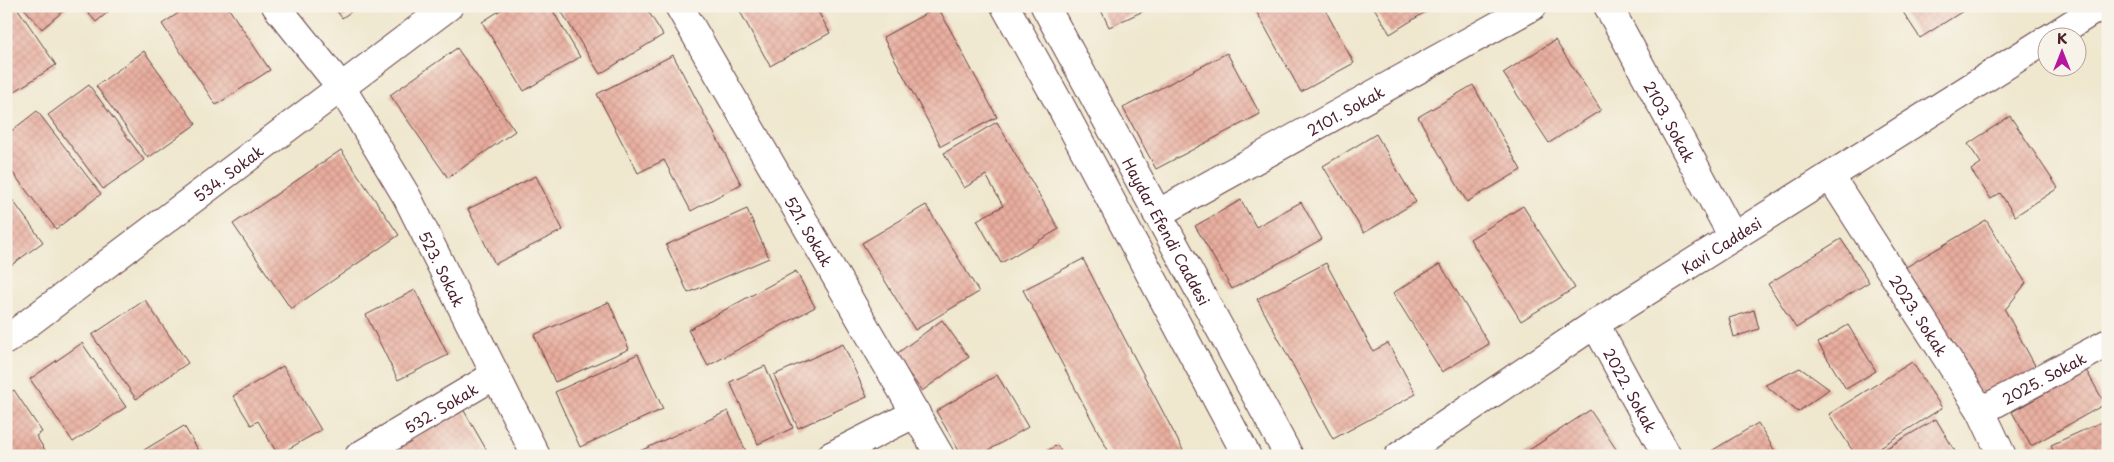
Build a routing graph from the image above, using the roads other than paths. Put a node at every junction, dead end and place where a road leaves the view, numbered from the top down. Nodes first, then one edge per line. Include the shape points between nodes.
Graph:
1 (276, 6) edge
2 (449, 6) edge
3 (679, 6) edge
4 (1005, 6) edge
5 (1045, 6) edge
6 (1533, 6) edge
7 (1608, 6) edge
8 (2100, 6) edge
9 (2066, 28) edge
10 (2036, 46) edge
11 (341, 87) junction
12 (1830, 176) junction
13 (1157, 214) junction
14 (1733, 237) junction
15 (1595, 324) junction
16 (6, 340) edge
17 (2108, 343) edge
18 (495, 375) junction
19 (1981, 411) junction
20 (916, 413) junction
21 (360, 456) edge
22 (536, 456) edge
23 (831, 456) edge
24 (940, 456) edge
25 (1247, 456) edge
26 (1289, 456) edge
27 (1399, 456) edge
28 (1667, 456) edge
29 (2002, 456) edge

1 - 11 street, 523. Sokak
2 - 11 street, 534. Sokak
3 - 20 street, 521. Sokak
4 - 25 street
5 - 13 street, Haydar Efendi Caddesi
6 - 13 street, 2101. Sokak
7 - 14 street, 2103. Sokak
8 - 9 street
10 - 12 street, Kavi Caddesi
11 - 16 street, 534. Sokak
11 - 18 street, 523. Sokak via 407,197
12 - 14 street, Kavi Caddesi
12 - 19 street, 2023. Sokak
13 - 26 street, Haydar Efendi Caddesi
14 - 15 street, Kavi Caddesi
15 - 27 street, Kavi Caddesi
15 - 28 street, 2022. Sokak
17 - 19 street, 2025. Sokak
18 - 21 street, 532. Sokak
18 - 22 street, 523. Sokak
19 - 29 street, 2023. Sokak
20 - 23 street
20 - 24 street, 521. Sokak

